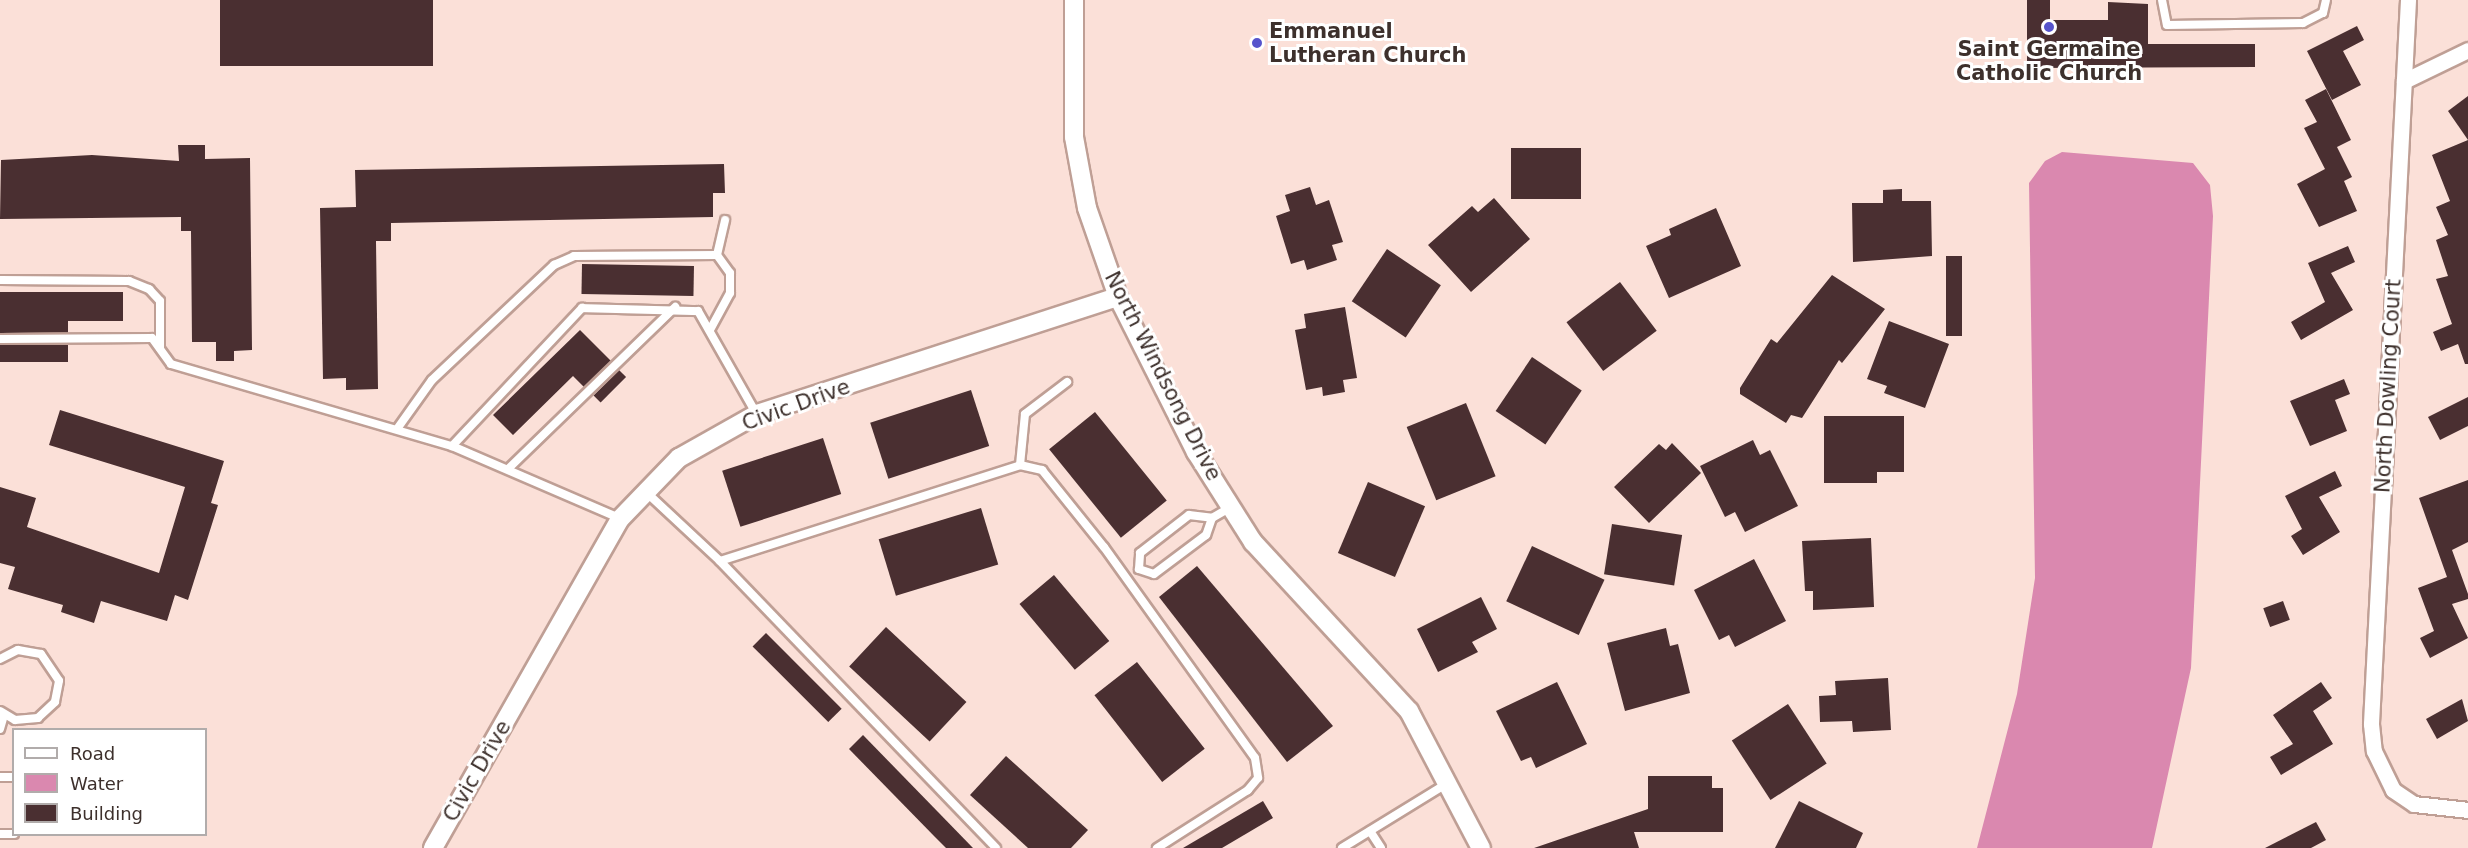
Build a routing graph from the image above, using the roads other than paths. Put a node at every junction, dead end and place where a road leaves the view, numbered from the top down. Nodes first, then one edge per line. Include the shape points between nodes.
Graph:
1 (1074, 0) edge
2 (2162, 0) edge
3 (2326, 0) edge
4 (2408, 0) edge
5 (2468, 50) edge
6 (2404, 81) junction
7 (725, 220) dead end
8 (717, 255) junction
9 (0, 280) edge
10 (1118, 297) junction
11 (675, 307) junction
12 (710, 330) junction
13 (0, 339) edge
14 (160, 349) junction
15 (1067, 382) dead end
16 (757, 414) junction
17 (397, 429) junction
18 (452, 446) junction
19 (1020, 465) junction
20 (508, 469) junction
21 (646, 492) junction
22 (1231, 507) junction
23 (1212, 518) junction
24 (620, 519) junction
25 (720, 561) junction
26 (1139, 569) junction
27 (1127, 579) junction
28 (0, 659) edge
29 (2, 713) edge
30 (0, 729) edge
31 (1448, 783) junction
32 (2468, 810) edge
33 (1370, 831) junction
34 (434, 848) edge
35 (996, 848) edge
36 (1157, 848) edge
37 (1342, 848) edge
38 (1381, 848) edge
39 (1481, 848) edge

1 - 10 street, North Windsong Drive via 1074,137 1087,208
2 - 3 lane via 2167,25 2303,23 2323,13
4 - 6 street, North Dowling Court
5 - 6 street
6 - 32 street, North Dowling Court via 2371,724 2383,770 2393,790 2414,804
7 - 8 lane
8 - 12 lane via 729,273 729,293
8 - 17 lane via 574,256 554,265 432,380
9 - 14 lane via 129,281 149,289 160,301
10 - 16 street, Civic Drive
10 - 22 street, North Windsong Drive via 1196,452
11 - 12 lane via 698,311
11 - 18 lane via 582,308
11 - 20 lane
12 - 16 lane
13 - 14 lane via 152,338
14 - 17 lane via 171,364
15 - 19 lane via 1025,414
16 - 21 street, Civic Drive via 679,458
17 - 18 lane
18 - 20 lane
19 - 25 lane
19 - 27 lane via 1042,470
20 - 24 lane
21 - 24 street, Civic Drive
21 - 25 lane
22 - 23 lane
22 - 31 street, North Windsong Drive via 1253,542 1409,711
23 - 26 lane via 1206,535 1154,573
23 - 26 lane via 1190,515 1140,553
24 - 34 street, Civic Drive
25 - 35 lane
26 - 27 lane
27 - 36 lane via 1255,758 1258,778 1241,797
28 - 29 lane via 18,650 41,654 59,681 55,702 38,718
29 - 30 lane
31 - 33 lane
31 - 39 street, North Windsong Drive
33 - 37 lane
33 - 38 lane

